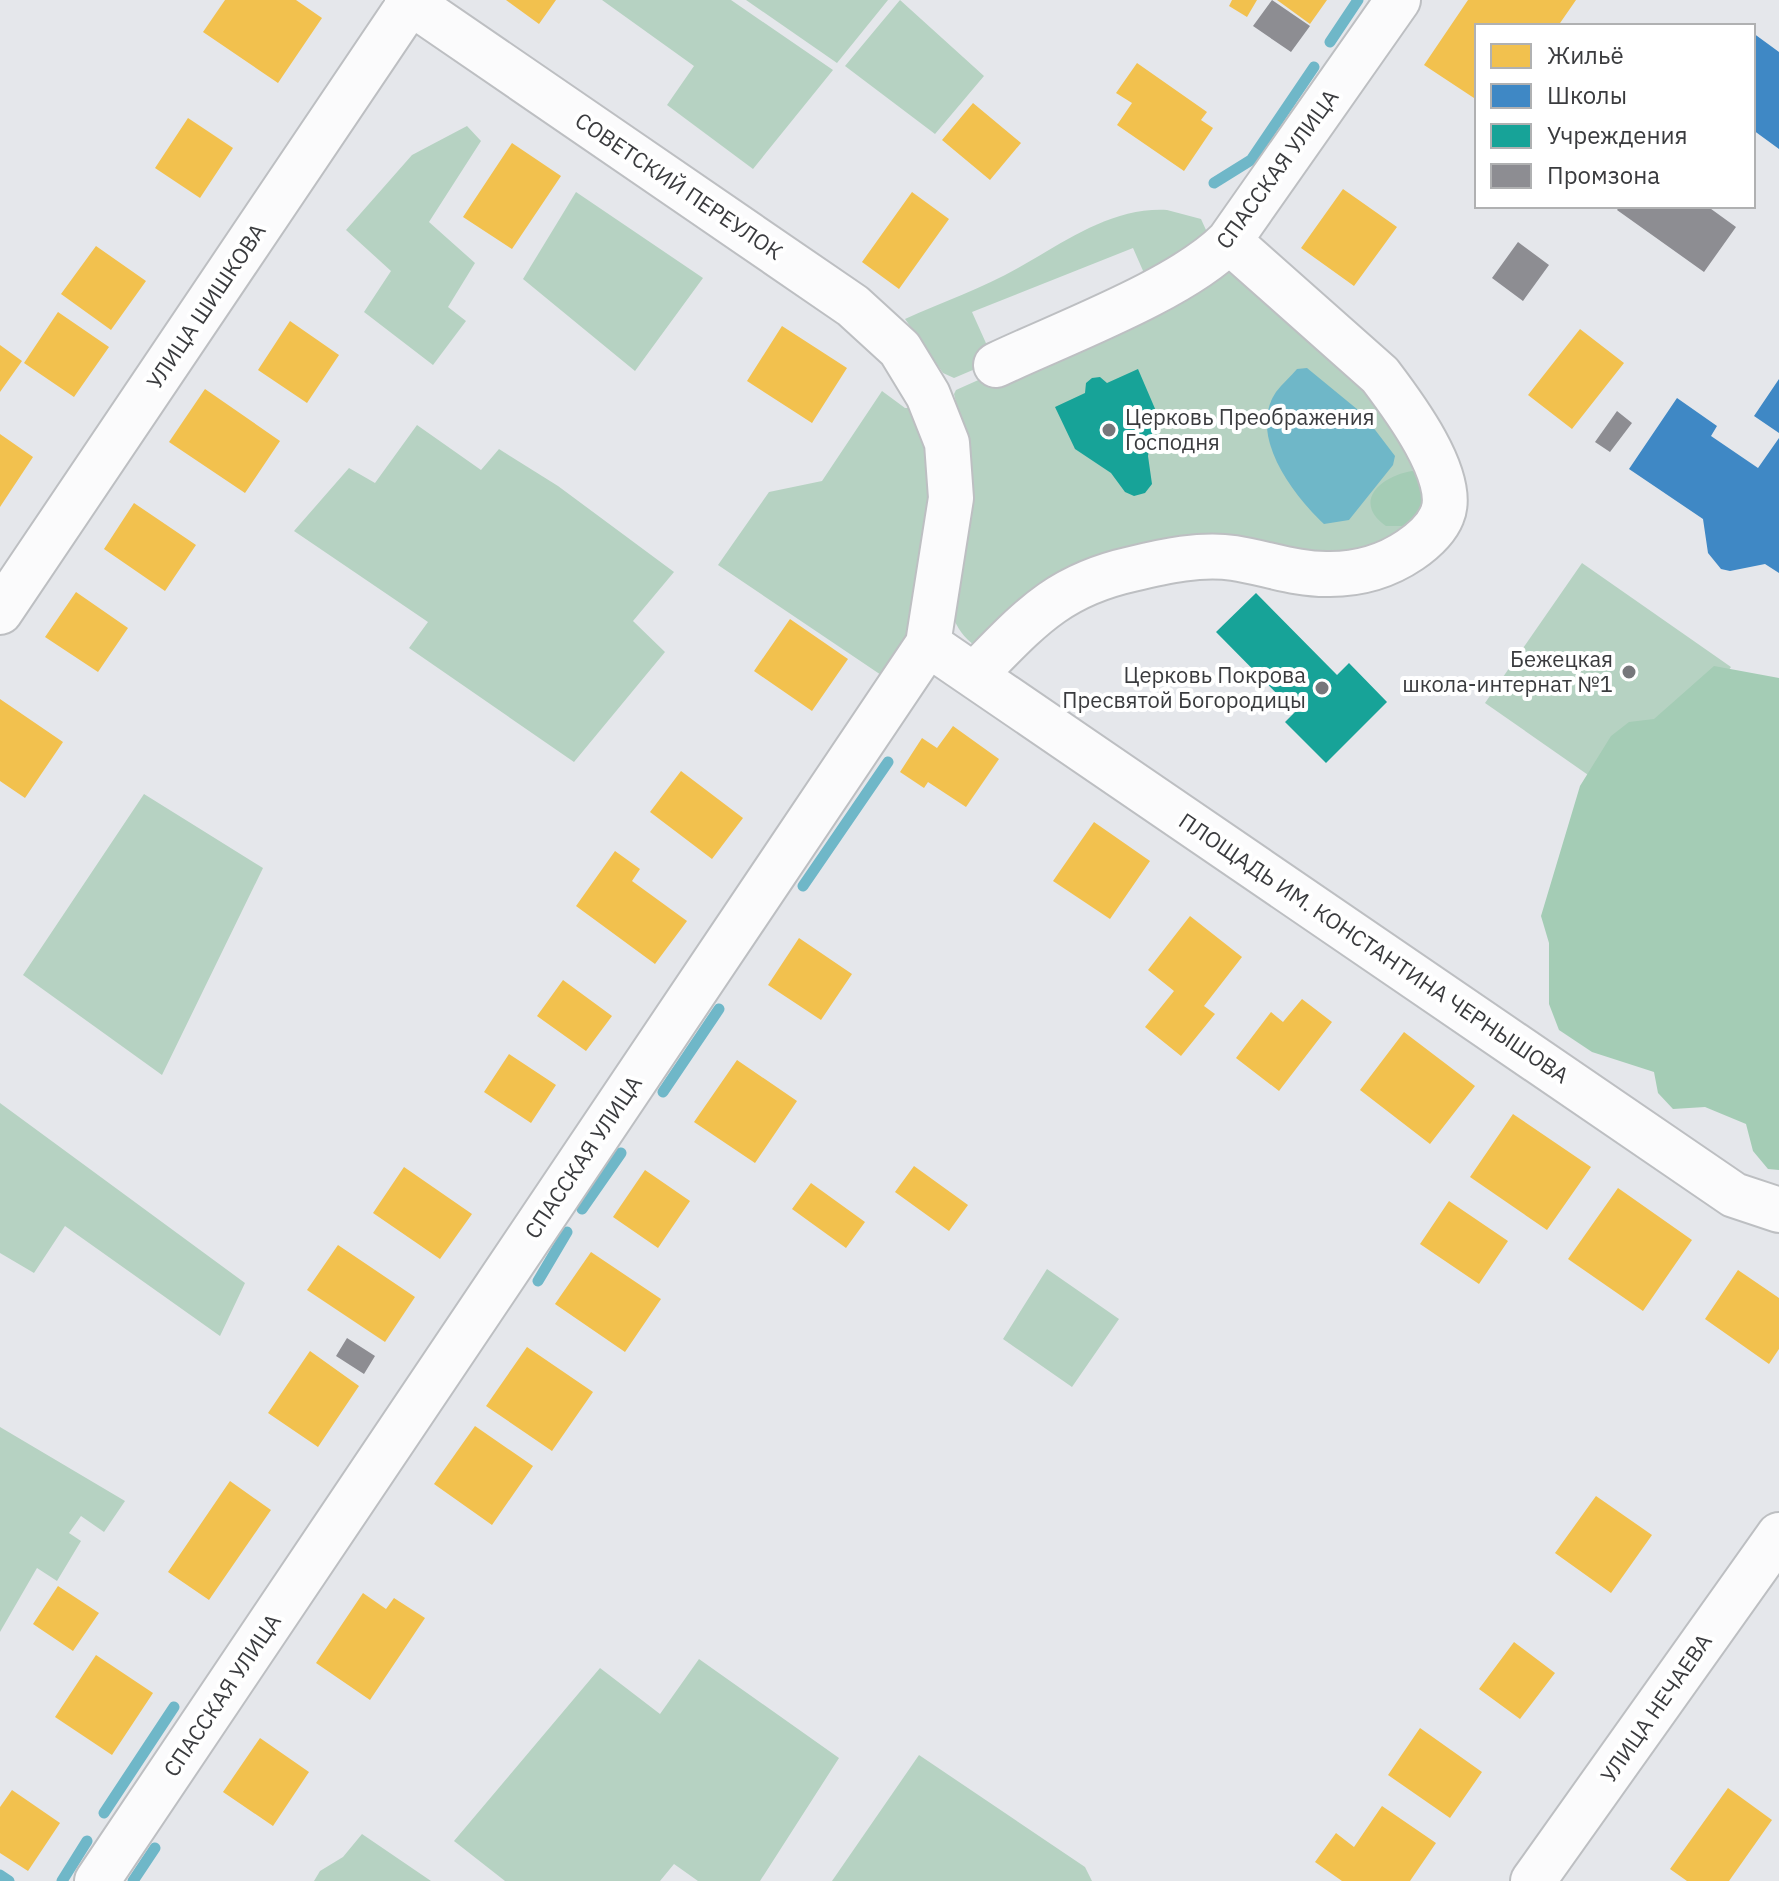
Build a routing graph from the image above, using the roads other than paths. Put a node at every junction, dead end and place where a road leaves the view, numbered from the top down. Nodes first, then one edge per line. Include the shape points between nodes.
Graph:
1 (1398, 0) edge
2 (409, 1) edge
3 (1229, 241) junction
4 (996, 365) dead end
5 (928, 395) joint
6 (0, 612) edge
7 (928, 644) junction
8 (974, 675) junction
9 (1779, 1210) edge
10 (1779, 1535) edge
11 (97, 1881) edge
12 (1533, 1881) edge

1 - 3 street, СПАССКАЯ УЛИЦА
2 - 5 street, СОВЕТСКИЙ ПЕРЕУЛОК via 853,306 900,349
2 - 6 street, УЛИЦА ШИШКОВА
3 - 4 street, СПАССКАЯ УЛИЦА via 1215,255 1153,291
3 - 8 street via 1380,375 1400,401 1444,482 1439,521 1390,564 1352,573 1305,574 1210,556 1098,578 1041,608
5 - 7 street, СПАССКАЯ УЛИЦА via 947,443 951,498
7 - 8 street, ПЛОЩАДЬ ИМ. КОНСТАНТИНА ЧЕРНЫШОВА
7 - 11 street, СПАССКАЯ УЛИЦА
8 - 9 street, ПЛОЩАДЬ ИМ. КОНСТАНТИНА ЧЕРНЫШОВА via 1734,1195
10 - 12 street, УЛИЦА НЕЧАЕВА

